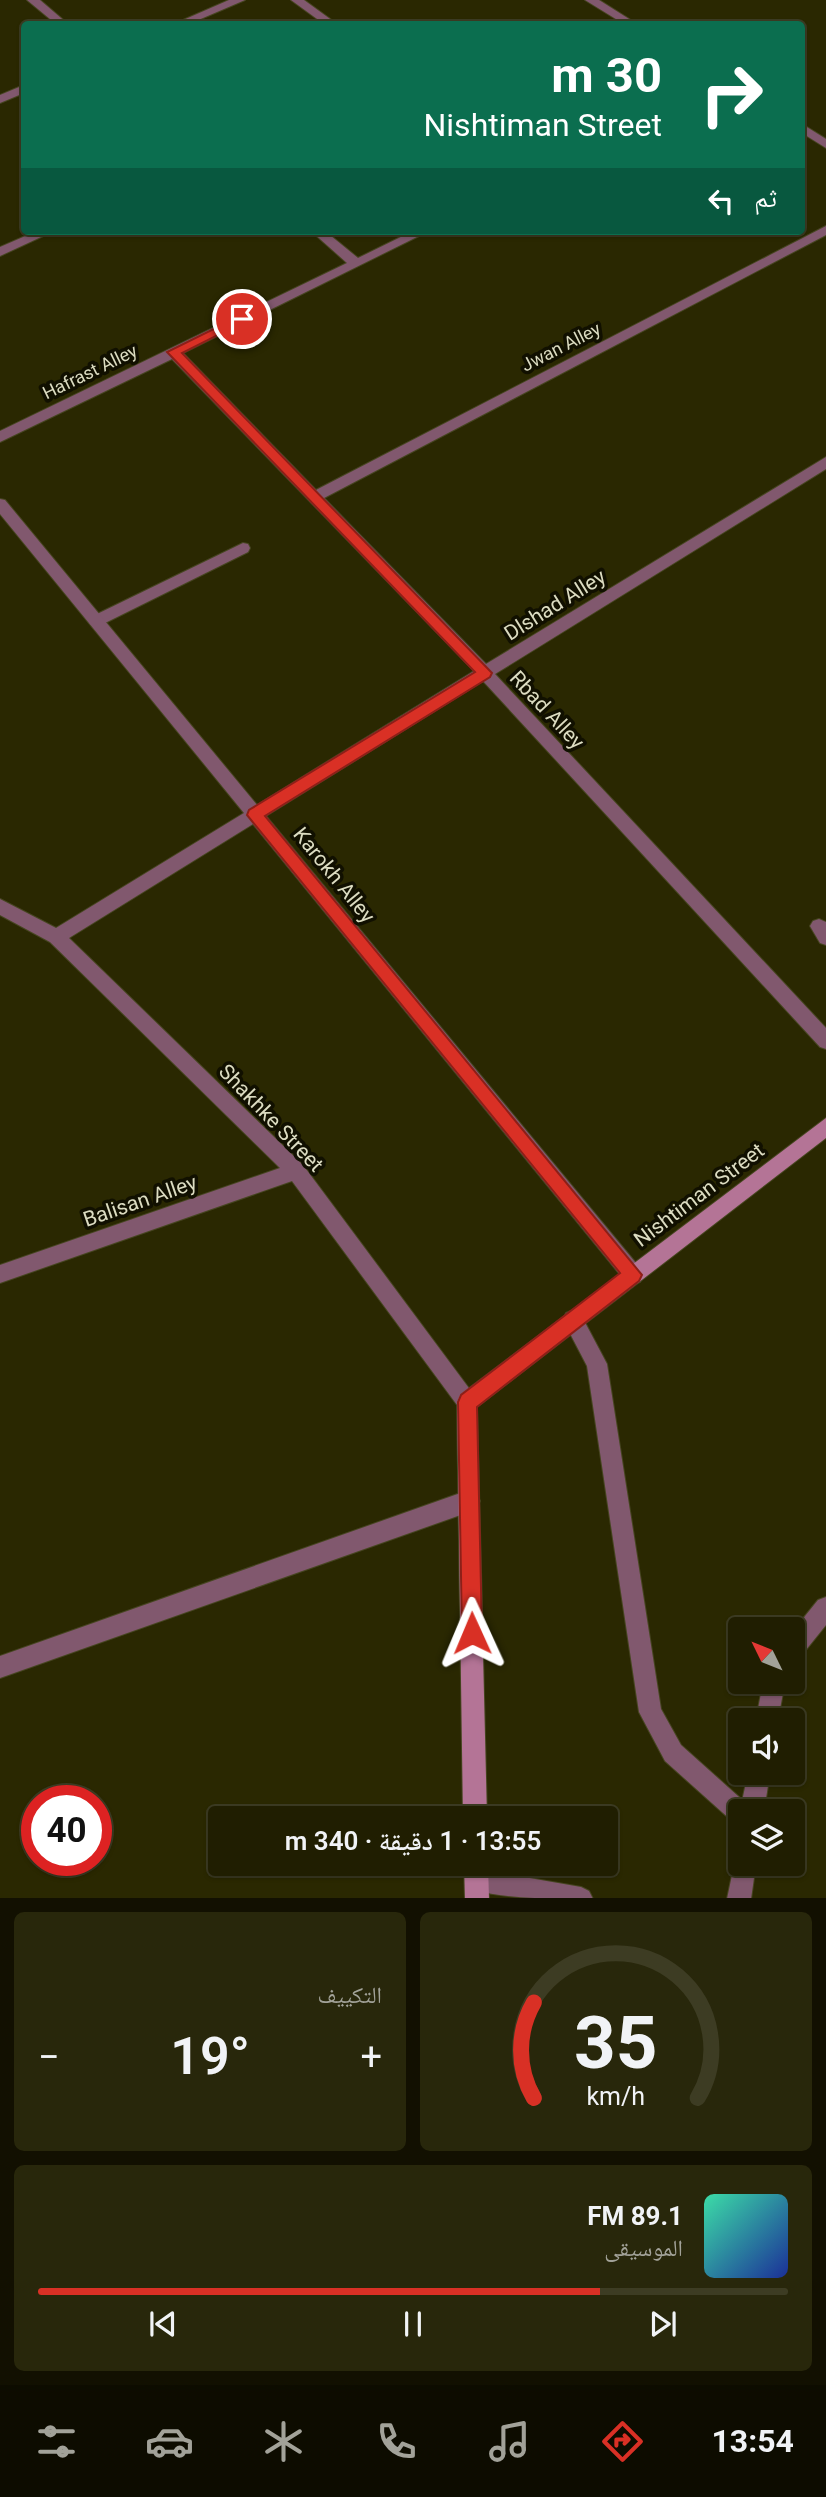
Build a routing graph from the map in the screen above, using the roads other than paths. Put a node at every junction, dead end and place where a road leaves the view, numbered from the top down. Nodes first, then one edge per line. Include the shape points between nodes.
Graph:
1 (33, 0) edge
2 (239, 0) edge
3 (297, 0) edge
4 (591, 0) edge
5 (58, 21) edge
6 (187, 21) edge
7 (327, 21) edge
8 (626, 21) edge
9 (21, 90) edge
10 (0, 99) edge
11 (826, 127) edge
12 (806, 131) edge
13 (826, 145) edge
14 (826, 230) edge
15 (39, 235) edge
16 (322, 235) edge
17 (415, 235) edge
18 (0, 253) edge
19 (356, 263) junction
20 (174, 352) junction
21 (0, 437) edge
22 (826, 462) edge
23 (314, 497) junction
24 (0, 504) edge
25 (243, 548) dead end
26 (96, 621) junction
27 (485, 673) junction
28 (255, 815) junction
29 (0, 906) edge
30 (56, 937) junction
31 (826, 1041) edge
32 (826, 1127) edge
33 (296, 1171) junction
34 (0, 1274) edge
35 (633, 1275) junction
36 (573, 1320) junction
37 (467, 1402) junction
38 (469, 1500) junction
39 (826, 1608) edge
40 (805, 1633) edge
41 (0, 1667) edge
42 (728, 1802) edge
43 (475, 1806) edge
44 (742, 1876) edge
45 (477, 1881) edge
46 (575, 1898) edge
47 (739, 1898) edge

1 - 5 street
2 - 6 street
3 - 7 street
4 - 8 street
9 - 10 street
11 - 12 street
12 - 13 street
14 - 23 street, Jwan Alley
15 - 18 street
16 - 19 street
17 - 19 street, Hafrast Alley
19 - 20 street, Hafrast Alley
20 - 21 street, Hafrast Alley
20 - 23 street, Rbad Alley
22 - 27 street, Dlshad Alley
23 - 27 street, Rbad Alley
24 - 26 street, Karokh Alley
25 - 26 street
26 - 28 street, Karokh Alley
27 - 28 street, Dlshad Alley
27 - 31 street, Rbad Alley
28 - 30 street, Dlshad Alley
28 - 35 street, Karokh Alley
29 - 30 street, Shakhke Street
30 - 33 street, Shakhke Street
32 - 35 street, Nishtiman Street
33 - 34 street, Balisan Alley
33 - 37 street, Shakhke Street
35 - 36 street, Nishtiman Street
36 - 37 street, Nishtiman Street
36 - 42 street via 597,1364 650,1712 673,1754
37 - 38 street
38 - 41 street
38 - 43 street
39 - 40 street
44 - 47 street
45 - 46 street

